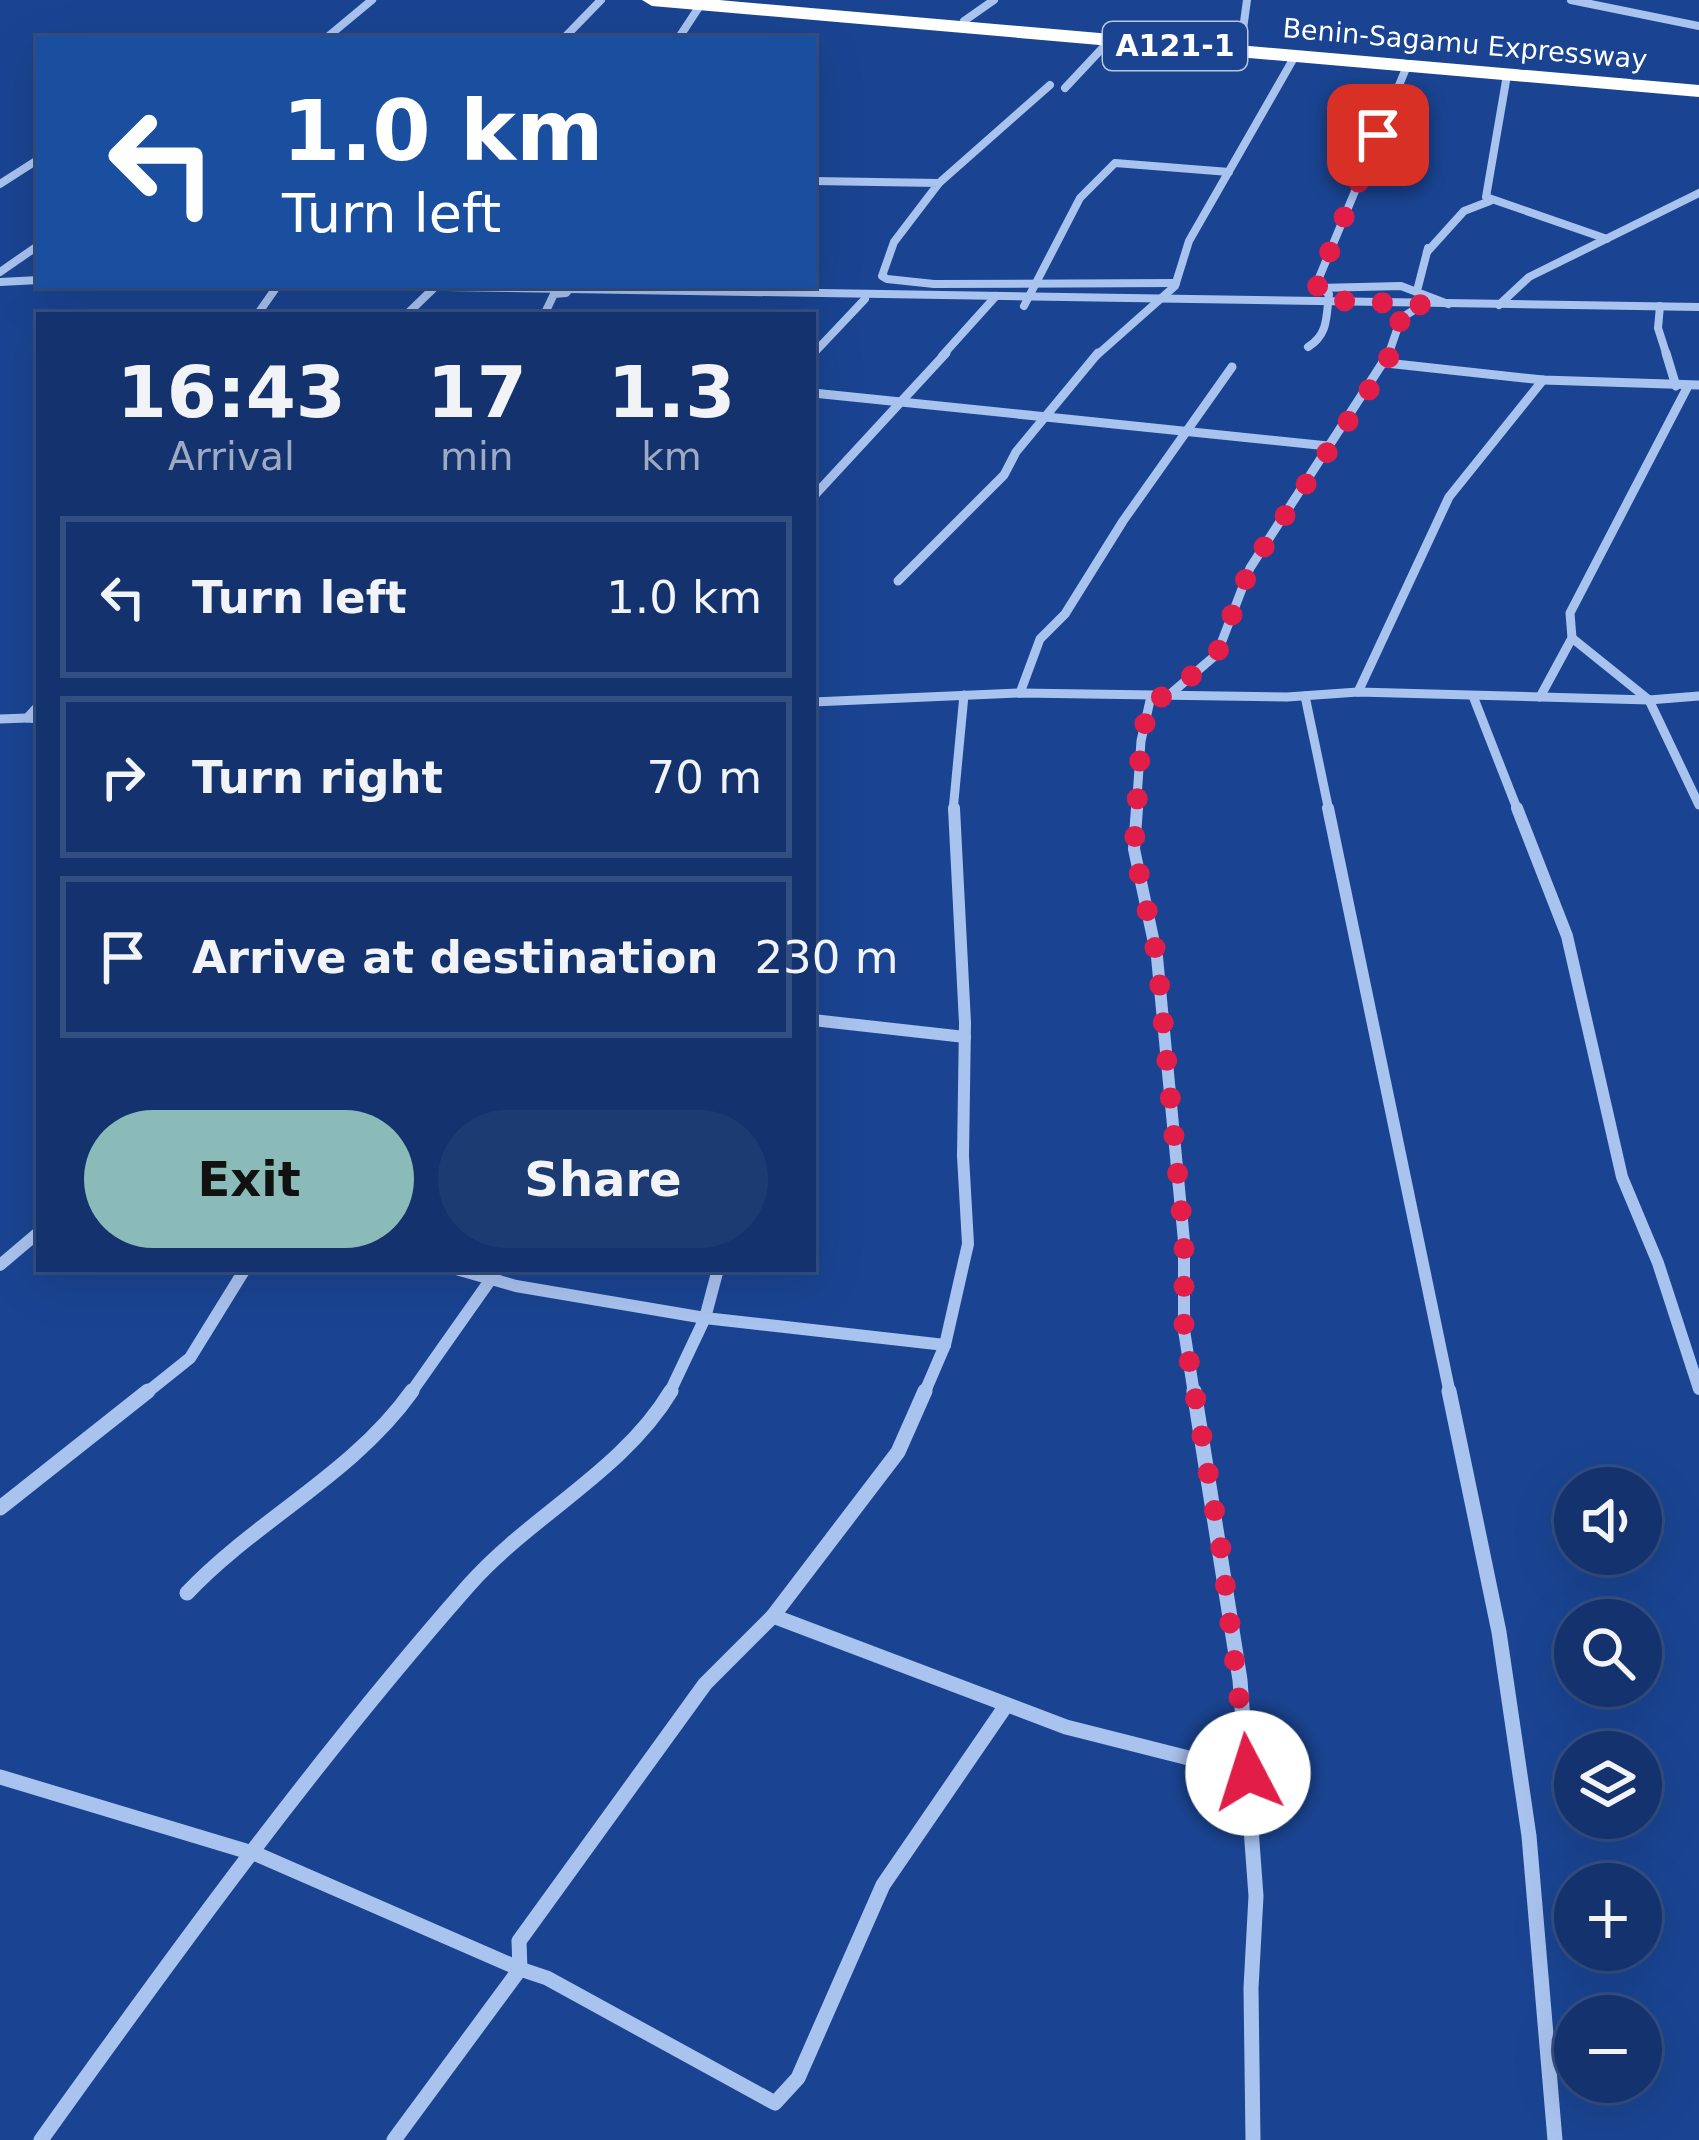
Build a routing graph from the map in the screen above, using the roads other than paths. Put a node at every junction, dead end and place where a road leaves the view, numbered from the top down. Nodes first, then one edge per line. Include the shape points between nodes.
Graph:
1 (371, 0) edge
2 (602, 0) edge
3 (652, 0) edge
4 (994, 0) edge
5 (1247, 0) edge
6 (1570, 0) edge
7 (1639, 0) edge
8 (711, 2) edge
9 (800, 3) edge
10 (1628, 11) junction
11 (964, 21) junction
12 (1699, 26) edge
13 (329, 36) edge
14 (566, 36) edge
15 (681, 36) edge
16 (1110, 40) junction
17 (1241, 44) junction
18 (1295, 56) junction
19 (1407, 66) junction
20 (1507, 75) junction
21 (1050, 85) dead end
22 (1065, 88) dead end
23 (1699, 88) edge
24 (36, 161) edge
25 (1229, 172) junction
26 (939, 183) junction
27 (0, 184) edge
28 (816, 186) edge
29 (1694, 195) edge
30 (1490, 201) junction
31 (1699, 206) edge
32 (1065, 217) dead end
33 (1607, 239) junction
34 (1430, 240) dead end
35 (36, 246) edge
36 (1427, 251) junction
37 (0, 272) edge
38 (36, 280) edge
39 (894, 281) junction
40 (0, 282) edge
41 (1175, 283) junction
42 (1034, 284) junction
43 (1113, 284) junction
44 (1418, 287) junction
45 (434, 288) edge
46 (466, 288) edge
47 (570, 288) edge
48 (733, 288) edge
49 (1330, 293) junction
50 (554, 294) junction
51 (729, 295) junction
52 (996, 296) junction
53 (1105, 297) junction
54 (883, 298) junction
55 (866, 299) junction
56 (1165, 299) junction
57 (1028, 301) junction
58 (1426, 305) junction
59 (1449, 305) junction
60 (1499, 305) junction
61 (1660, 307) junction
62 (1699, 307) edge
63 (409, 312) edge
64 (545, 312) edge
65 (1308, 347) dead end
66 (816, 350) edge
67 (1387, 363) junction
68 (1232, 367) dead end
69 (1543, 380) junction
70 (1688, 386) edge
71 (816, 393) edge
72 (897, 402) junction
73 (1046, 414) junction
74 (1191, 430) junction
75 (1328, 446) junction
76 (816, 494) edge
77 (898, 581) dead end
78 (1572, 638) junction
79 (1358, 692) junction
80 (1020, 693) junction
81 (964, 695) junction
82 (1305, 696) junction
83 (1474, 696) junction
84 (1699, 696) edge
85 (1159, 697) junction
86 (1540, 697) junction
87 (1649, 700) junction
88 (816, 701) edge
89 (0, 719) edge
90 (33, 719) edge
91 (1699, 805) edge
92 (816, 1020) edge
93 (965, 1037) junction
94 (36, 1235) edge
95 (0, 1265) edge
96 (243, 1272) edge
97 (717, 1272) edge
98 (496, 1274) edge
99 (705, 1318) junction
100 (945, 1345) junction
101 (1699, 1389) edge
102 (0, 1508) edge
103 (187, 1593) dead end
104 (773, 1616) junction
105 (1005, 1707) junction
106 (1248, 1773) junction
107 (2, 1781) edge
108 (256, 1854) junction
109 (520, 1970) junction
110 (41, 2140) edge
111 (394, 2140) edge
112 (1253, 2140) edge
113 (1556, 2140) edge

1 - 13 street
2 - 14 street
3 - 8 highway, Benin-Sagamu Expressway / A121-1
4 - 11 street
5 - 17 street
6 - 10 street
7 - 10 street
8 - 9 highway, A121-1
8 - 15 street
8 - 16 highway, Benin-Sagamu Expressway / A121-1
9 - 11 highway, A121-1
10 - 12 street
11 - 17 highway, A121-1
16 - 18 highway, Benin-Sagamu Expressway / A121-1
16 - 22 street
17 - 23 highway, A121-1
18 - 19 highway, Benin-Sagamu Expressway / A121-1
18 - 25 street
19 - 20 highway, Benin-Sagamu Expressway / A121-1
19 - 49 street via 1317,288
20 - 23 highway, Benin-Sagamu Expressway / A121-1
20 - 30 street via 1484,192
21 - 26 street
24 - 27 street
25 - 41 street
25 - 57 street via 1115,164 1080,198
26 - 28 street
26 - 39 street via 895,242 882,276
29 - 31 street
29 - 33 street
30 - 33 street
30 - 36 street via 1464,212
32 - 57 street
33 - 60 street via 1529,277
34 - 36 street
35 - 37 street
36 - 44 street
38 - 40 street
39 - 42 street
39 - 54 street
41 - 43 street
41 - 56 street
42 - 43 street
42 - 57 street
43 - 53 street
44 - 49 street
44 - 59 street
45 - 63 street
46 - 50 street
47 - 50 street
48 - 51 street
49 - 56 street
49 - 58 street
49 - 65 street via 1327,331
50 - 51 street
50 - 64 street
51 - 55 street
52 - 54 street
52 - 57 street
52 - 72 street
53 - 56 street
53 - 57 street
54 - 55 street
55 - 66 street
56 - 73 street via 1110,339
58 - 59 street
58 - 67 street via 1401,318
59 - 60 street
60 - 61 street
61 - 62 street
61 - 70 street via 1658,328
67 - 69 street
67 - 75 street
68 - 74 street
69 - 70 street
69 - 79 street via 1449,497
70 - 78 street via 1570,613
71 - 72 street
72 - 73 street
72 - 76 street
73 - 74 street
73 - 77 street via 1004,475
74 - 75 street
74 - 80 street via 1040,639
75 - 85 street via 1250,568 1217,654
78 - 86 street
78 - 87 street
79 - 82 street
79 - 83 street
80 - 81 street
80 - 85 street
81 - 88 street
81 - 93 street via 953,825
82 - 85 street
82 - 113 street via 1499,1632 1529,1836
83 - 86 street
83 - 101 street via 1568,936 1622,1177
84 - 87 street
85 - 106 street via 1141,741 1134,849 1157,957 1184,1241 1184,1330
86 - 87 street
87 - 91 street
89 - 90 street
92 - 93 street
93 - 100 street via 968,1244
94 - 95 street
96 - 102 street via 190,1358
97 - 99 street
98 - 99 street
98 - 103 street via 394,1416
99 - 100 street
99 - 108 street via 652,1423 497,1553
100 - 104 street via 898,1452
104 - 105 street
104 - 109 street via 705,1684 519,1941
105 - 106 street
105 - 109 street via 883,1885 798,2078 775,2103
106 - 112 street via 1256,1895
107 - 108 street
108 - 109 street
108 - 110 street
109 - 111 street

